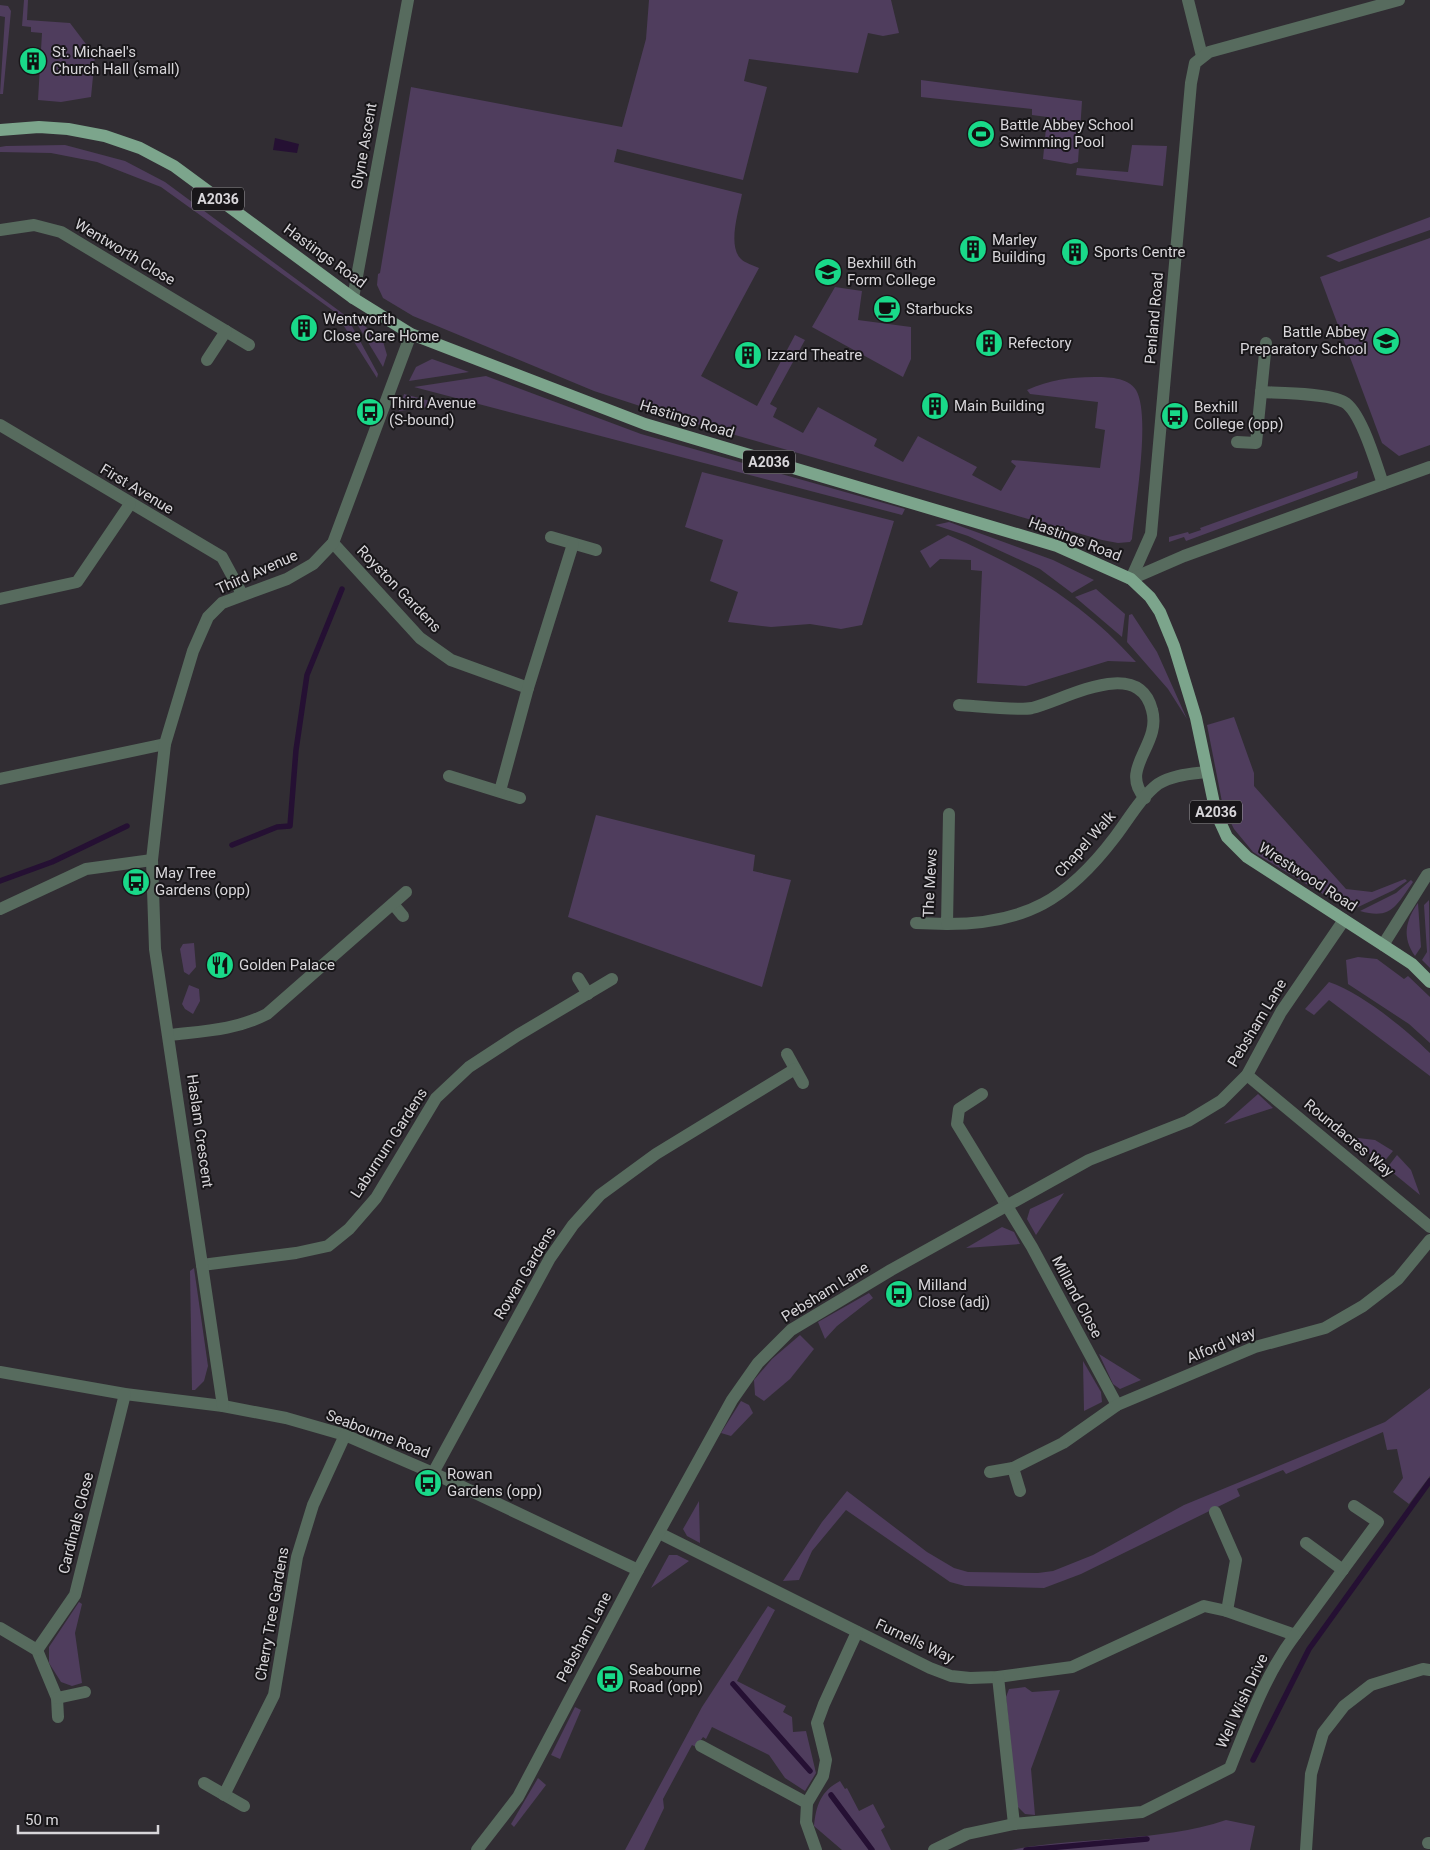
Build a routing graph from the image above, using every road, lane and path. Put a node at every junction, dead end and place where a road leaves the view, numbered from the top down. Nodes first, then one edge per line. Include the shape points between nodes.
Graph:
1 (408, 0) edge
2 (1188, 0) edge
3 (1399, 0) edge
4 (1202, 56) junction
5 (0, 130) edge
6 (0, 230) edge
7 (353, 298) junction
8 (226, 331) junction
9 (411, 334) junction
10 (1266, 343) dead end
11 (249, 345) dead end
12 (207, 360) dead end
13 (1261, 392) junction
14 (0, 425) edge
15 (1236, 442) dead end
16 (1430, 467) edge
17 (1384, 484) junction
18 (130, 504) junction
19 (551, 537) dead end
20 (333, 543) junction
21 (574, 544) junction
22 (596, 550) dead end
23 (1131, 579) junction
24 (242, 594) junction
25 (0, 599) edge
26 (528, 688) junction
27 (959, 705) dead end
28 (164, 744) junction
29 (1206, 772) junction
30 (449, 776) dead end
31 (0, 779) edge
32 (500, 791) junction
33 (520, 798) dead end
34 (1145, 798) junction
35 (949, 814) dead end
36 (152, 860) junction
37 (1430, 874) edge
38 (406, 892) dead end
39 (393, 904) junction
40 (0, 909) edge
41 (403, 916) dead end
42 (1344, 920) junction
43 (916, 923) dead end
44 (947, 924) junction
45 (1383, 945) junction
46 (578, 978) dead end
47 (612, 979) dead end
48 (1430, 982) edge
49 (588, 994) junction
50 (170, 1035) junction
51 (787, 1054) dead end
52 (795, 1069) junction
53 (1246, 1075) junction
54 (803, 1082) dead end
55 (982, 1094) dead end
56 (1007, 1205) junction
57 (1430, 1227) edge
58 (1430, 1240) edge
59 (202, 1265) junction
60 (0, 1372) edge
61 (125, 1394) junction
62 (1116, 1405) junction
63 (223, 1406) junction
64 (345, 1435) junction
65 (1013, 1468) junction
66 (990, 1472) dead end
67 (433, 1473) junction
68 (1020, 1491) dead end
69 (1354, 1506) dead end
70 (1215, 1512) dead end
71 (659, 1533) junction
72 (1306, 1543) dead end
73 (638, 1570) junction
74 (1343, 1570) junction
75 (1227, 1611) junction
76 (0, 1628) edge
77 (857, 1632) junction
78 (1295, 1635) junction
79 (37, 1650) junction
80 (1430, 1670) edge
81 (998, 1677) junction
82 (85, 1692) dead end
83 (57, 1698) junction
84 (58, 1716) dead end
85 (701, 1746) dead end
86 (204, 1783) dead end
87 (224, 1795) junction
88 (807, 1803) junction
89 (244, 1806) dead end
90 (1014, 1824) junction
91 (477, 1850) edge
92 (816, 1850) edge
93 (934, 1850) edge
94 (1306, 1850) edge

1 - 7 street, Glyne Ascent
2 - 4 street
3 - 4 street
4 - 23 street, Penland Road via 1195,63 1191,83 1151,534
5 - 7 main road, Hastings Road / A2036 via 68,129 105,136 140,148 174,166
6 - 8 street, Wentworth Close via 34,225 61,232
7 - 9 main road, Hastings Road / A2036
8 - 11 street, Wentworth Close
8 - 12 street
9 - 20 street, Third Avenue
9 - 23 main road, Hastings Road / A2036 via 645,424 1056,546
10 - 13 street
13 - 15 street via 1256,443
13 - 17 street via 1332,397 1345,402 1355,412
14 - 18 street, First Avenue
16 - 17 street, Hastings Road
17 - 23 street, Hastings Road via 1184,556
18 - 24 street, First Avenue via 222,557
18 - 25 street via 77,582
19 - 21 street
20 - 24 street, Third Avenue via 313,564 288,579
20 - 26 street, Royston Gardens via 420,638 451,660
21 - 22 street
21 - 26 street
23 - 29 main road, Wrestwood Road / A2036 via 1160,612 1174,646 1196,718
24 - 28 street, Third Avenue via 222,603 208,617 193,651
26 - 32 street
27 - 34 street via 1030,709 1097,685 1133,686 1148,697 1153,712 1154,728 1135,771 1136,789
28 - 31 street
28 - 36 street, Haslam Crescent
29 - 34 street, Chapel Walk via 1172,778 1158,785
29 - 42 main road, Wrestwood Road / A2036 via 1216,813 1227,837 1247,858
30 - 32 street
32 - 33 street
34 - 44 street, Chapel Walk via 1107,848 1065,891 1032,911 1000,920
35 - 44 street, The Mews
36 - 40 street via 86,869
36 - 50 street, Haslam Crescent via 156,949
37 - 45 street
38 - 39 street
39 - 41 street
39 - 50 street via 267,1014 233,1028
42 - 45 main road, Wrestwood Road / A2036
42 - 53 street, Pebsham Lane via 1281,1012
43 - 44 street, The Mews
45 - 48 main road, Wrestwood Road / A2036 via 1412,964
46 - 49 street
47 - 49 street, Laburnum Gardens
49 - 59 street, Laburnum Gardens via 469,1067 436,1098 376,1198 350,1229 328,1246
50 - 59 street, Haslam Crescent
51 - 52 street
52 - 54 street
52 - 67 street, Rowan Gardens via 656,1154 600,1195 550,1258
53 - 56 street, Pebsham Lane via 1221,1101 1188,1121 1089,1160
53 - 57 street, Roundacres Way
55 - 56 street, Milland Close via 959,1109 957,1124
56 - 62 street, Milland Close
56 - 71 street, Pebsham Lane via 791,1330 758,1363 732,1400
58 - 62 street, Alford Way via 1398,1279 1363,1306 1325,1328 1255,1347
59 - 63 street, Haslam Crescent
60 - 61 street, Seabourne Road
61 - 63 street, Seabourne Road
61 - 79 street, Cardinals Close via 75,1595
62 - 65 street, Alford Way via 1063,1443
63 - 64 street, Seabourne Road via 286,1418
64 - 67 street, Seabourne Road
64 - 87 street, Cherry Tree Gardens via 314,1505 297,1557 274,1695
65 - 66 street, Alford Way
65 - 68 street
67 - 73 street, Seabourne Road
69 - 74 street via 1378,1522
70 - 75 street via 1236,1560
71 - 73 street, Pebsham Lane
71 - 77 street, Furnells Way
72 - 74 street
73 - 91 street, Pebsham Lane via 518,1797
74 - 78 street
75 - 78 street, Furnells Way
75 - 81 street, Furnells Way via 1204,1606 1072,1667
76 - 79 street
77 - 81 street, Furnells Way via 951,1676
77 - 88 street via 818,1722 826,1760 823,1776
78 - 90 street, Well Wish Drive via 1256,1704 1230,1768 1142,1812
79 - 83 street
80 - 94 street via 1371,1685 1344,1706 1323,1733 1311,1774
81 - 90 street
82 - 83 street
83 - 84 street
85 - 88 street
86 - 87 street
87 - 89 street
88 - 92 street via 806,1822
90 - 93 street, Well Wish Drive via 968,1834

